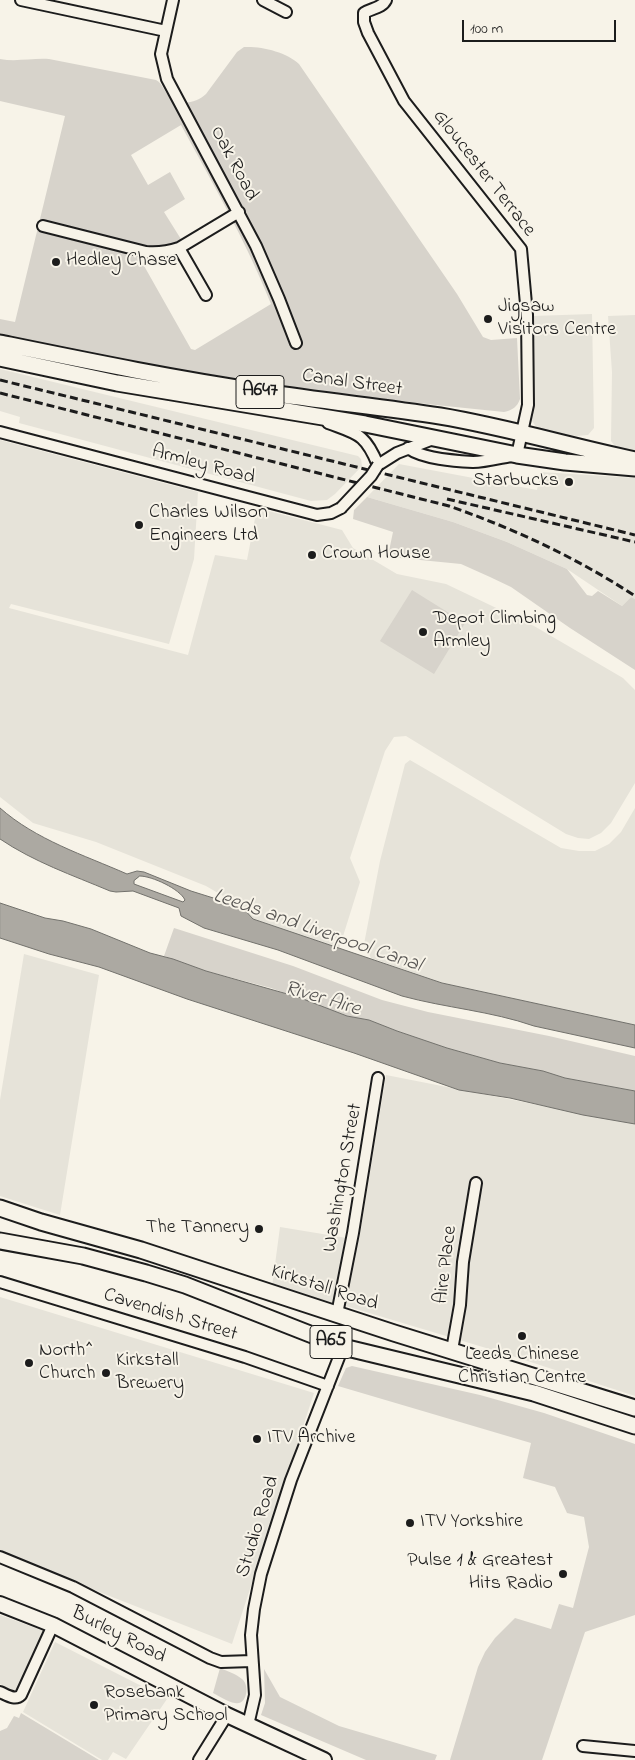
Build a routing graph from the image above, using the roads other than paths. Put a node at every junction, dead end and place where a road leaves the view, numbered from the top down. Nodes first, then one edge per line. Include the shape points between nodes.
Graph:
1 (21, 0) edge
2 (173, 0) edge
3 (263, 0) edge
4 (386, 0) edge
5 (286, 12) dead end
6 (166, 31) junction
7 (239, 212) junction
8 (43, 226) dead end
9 (179, 248) junction
10 (206, 295) dead end
11 (296, 342) dead end
12 (0, 343) edge
13 (0, 358) edge
14 (298, 412) junction
15 (0, 432) edge
16 (522, 432) junction
17 (436, 438) junction
18 (408, 448) junction
19 (517, 455) junction
20 (635, 460) edge
21 (378, 465) junction
22 (635, 468) edge
23 (378, 1078) dead end
24 (476, 1183) dead end
25 (0, 1208) edge
26 (0, 1241) edge
27 (0, 1282) edge
28 (294, 1300) junction
29 (337, 1314) junction
30 (285, 1323) junction
31 (394, 1333) junction
32 (343, 1347) junction
33 (452, 1350) junction
34 (394, 1359) junction
35 (328, 1386) junction
36 (635, 1408) edge
37 (635, 1426) edge
38 (0, 1557) edge
39 (0, 1604) edge
40 (53, 1625) junction
41 (252, 1661) junction
42 (0, 1692) edge
43 (227, 1715) junction
44 (248, 1725) junction
45 (583, 1746) dead end
46 (635, 1752) edge
47 (319, 1759) edge
48 (199, 1760) edge

1 - 6 street
2 - 6 street, Oak Road
3 - 5 street
4 - 16 street, Gloucester Terrace via 364,13 364,22 378,55 404,101 521,249 528,329 528,406
6 - 7 street, Oak Road via 161,54 167,79
7 - 9 street
7 - 11 street, Oak Road
8 - 9 street via 146,252 168,252
9 - 10 street
12 - 16 main road, Canal Street / A647 via 165,376 440,416
13 - 14 main road, Canal Street / A647 via 117,383
14 - 17 main road, Canal Street / A647
14 - 21 street via 359,434 371,448
15 - 21 street, Armley Road, bridge via 317,515 341,508
16 - 19 street, Gloucester Terrace
16 - 20 main road, A647
17 - 18 street, Armley Road
17 - 19 main road, A647
18 - 19 street via 430,457 475,462
18 - 21 street, Armley Road
19 - 22 main road, A647
23 - 29 street, Washington Street
24 - 33 street, Aire Place
25 - 28 main road, Kirkstall Road / A65
26 - 30 main road, A65 via 83,1256 185,1284
27 - 35 street, Cavendish Street
28 - 29 main road, Kirkstall Road / A65
28 - 30 main road via 279,1308 279,1315
29 - 31 main road, Kirkstall Road / A65
30 - 32 main road, A65
31 - 33 main road, Kirkstall Road / A65
31 - 34 main road via 399,1342
32 - 34 main road, A65
32 - 35 street, Studio Road
33 - 36 main road, Kirkstall Road / A65
34 - 37 main road, A65 via 534,1394
35 - 41 street, Studio Road via 290,1480 261,1574 251,1635
38 - 41 street, Burley Road via 81,1591 215,1660
39 - 40 street, Burley Road
40 - 42 street via 21,1695 15,1698
40 - 43 street, Burley Road
41 - 44 street, Studio Road via 255,1695
43 - 44 street, Burley Road
43 - 48 street
44 - 47 street, Burley Road
45 - 46 street

